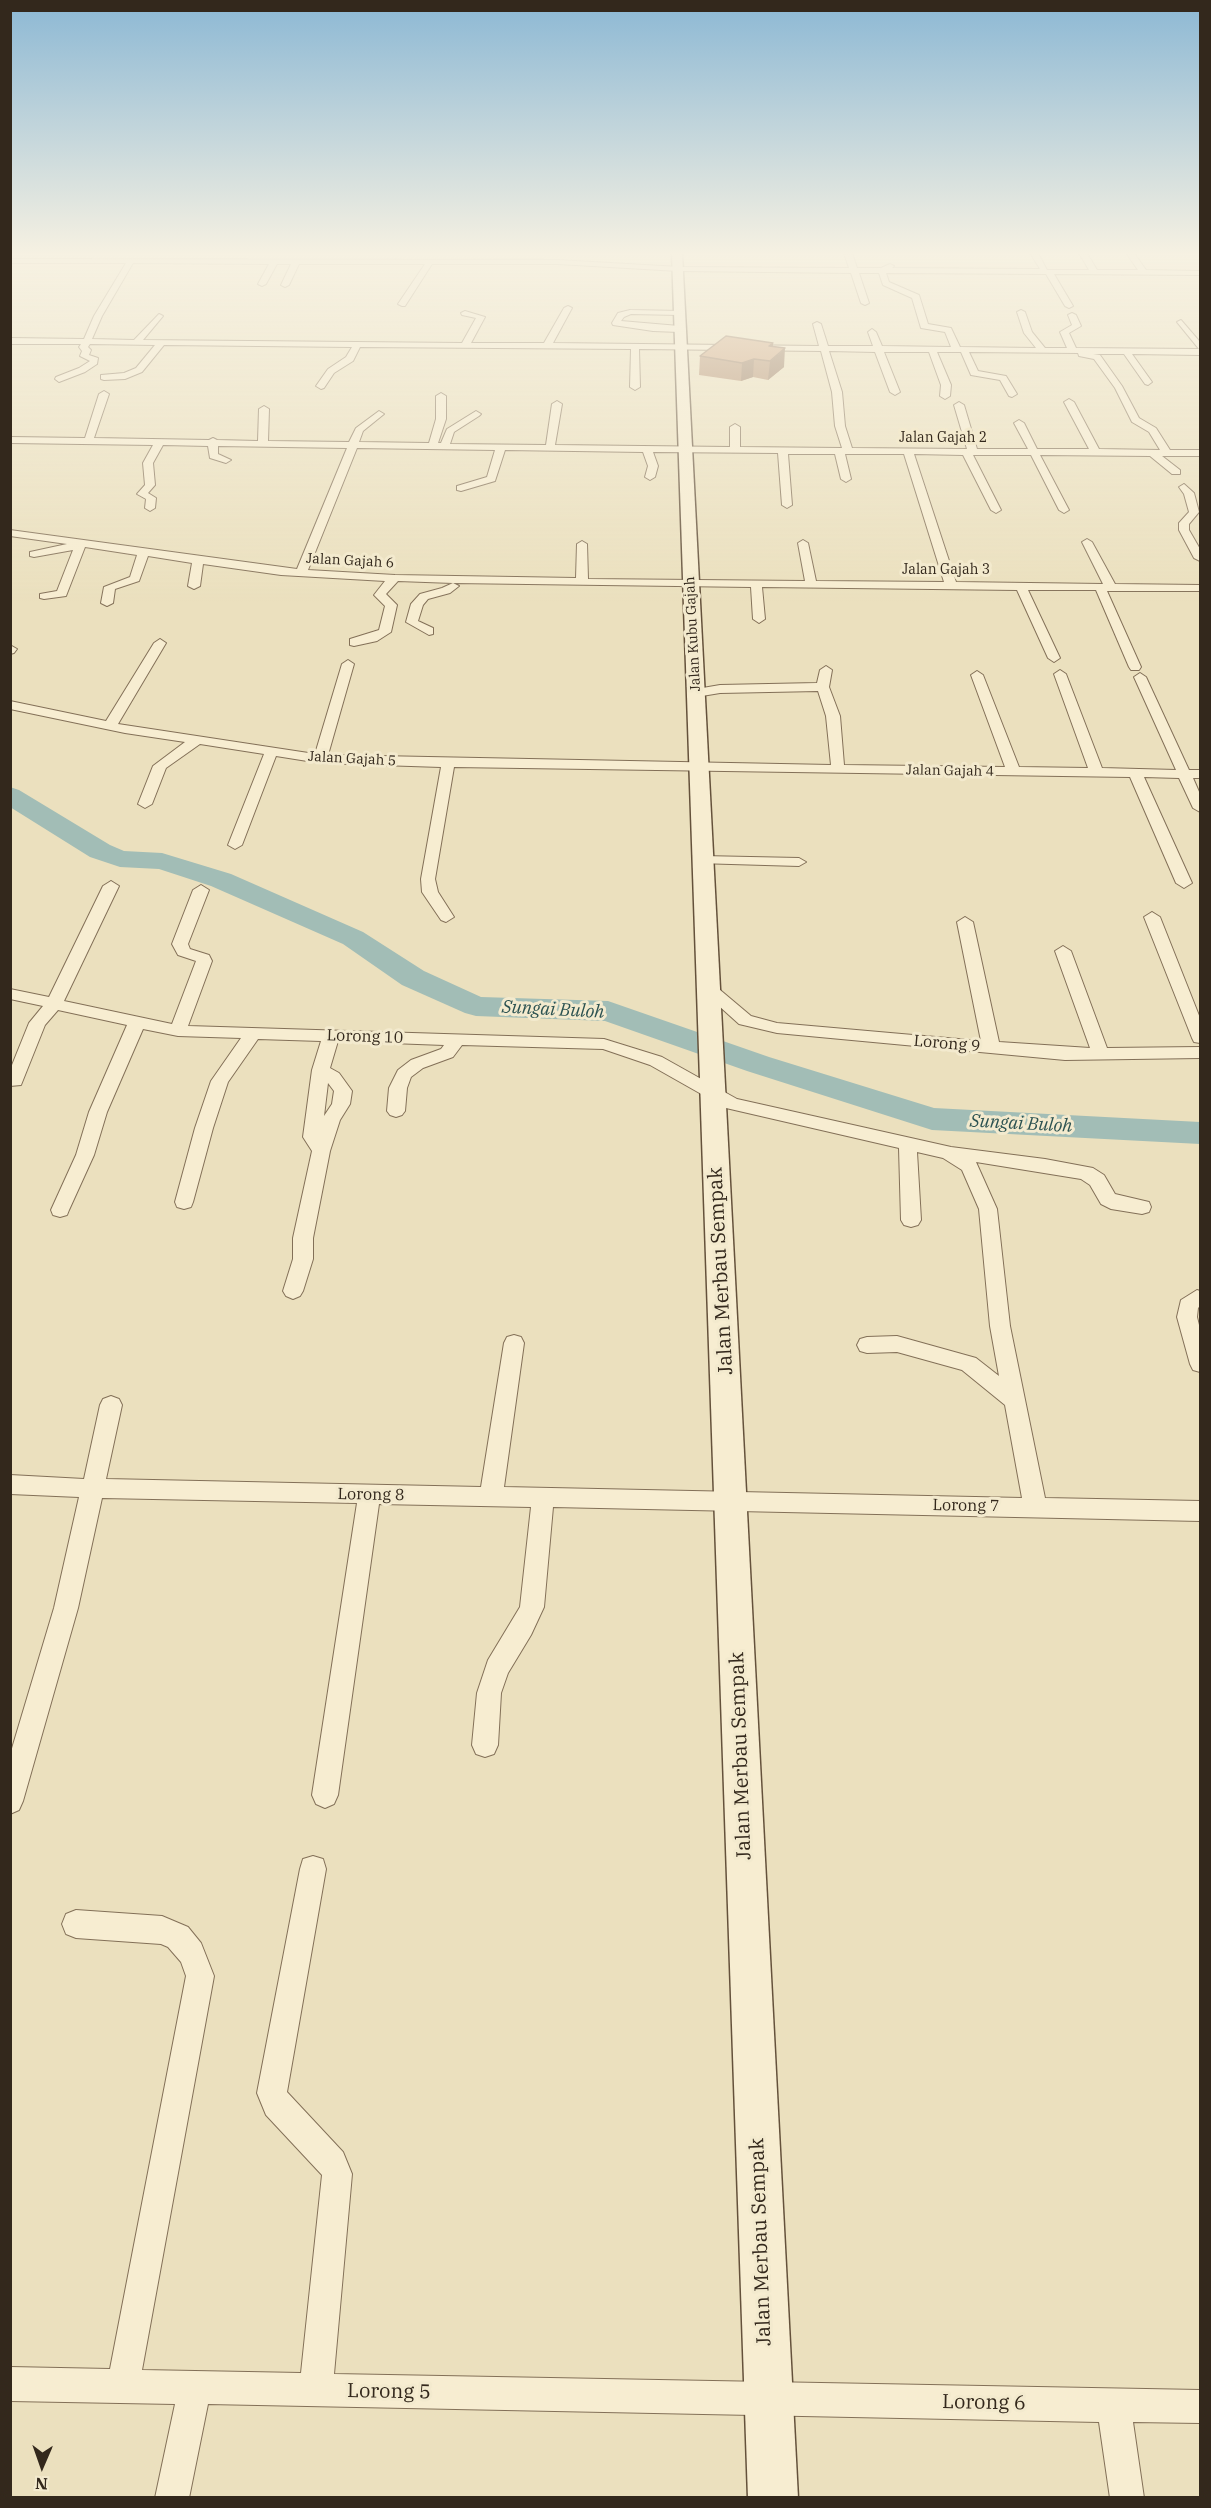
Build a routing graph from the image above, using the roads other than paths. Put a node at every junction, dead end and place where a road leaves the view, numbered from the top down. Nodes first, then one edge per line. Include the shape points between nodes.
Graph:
1 (82, 370) edge
2 (139, 370) edge
3 (333, 370) edge
4 (635, 370) edge
5 (681, 370) edge
6 (830, 370) edge
7 (886, 370) edge
8 (940, 370) edge
9 (972, 370) edge
10 (1106, 370) edge
11 (1140, 370) edge
12 (104, 377) dead end
13 (58, 379) dead end
14 (1148, 382) dead end
15 (321, 386) dead end
16 (635, 387) dead end
17 (895, 392) dead end
18 (104, 394) dead end
19 (1012, 394) dead end
20 (441, 396) dead end
21 (945, 396) dead end
22 (1069, 402) dead end
23 (556, 404) dead end
24 (959, 405) dead end
25 (264, 409) dead end
26 (379, 414) dead end
27 (476, 414) dead end
28 (1019, 423) dead end
29 (735, 428) dead end
30 (10, 440) edge
31 (89, 440) junction
32 (160, 441) junction
33 (213, 441) junction
34 (263, 442) junction
35 (353, 444) junction
36 (433, 445) junction
37 (445, 445) junction
38 (501, 447) junction
39 (550, 448) junction
40 (647, 449) junction
41 (686, 450) junction
42 (735, 450) junction
43 (783, 450) junction
44 (843, 451) junction
45 (908, 451) junction
46 (970, 452) junction
47 (1034, 452) junction
48 (1096, 453) junction
49 (1153, 453) junction
50 (1167, 453) junction
51 (1200, 453) edge
52 (226, 460) dead end
53 (1176, 472) dead end
54 (650, 477) dead end
55 (846, 479) dead end
56 (1184, 487) dead end
57 (461, 488) dead end
58 (787, 505) dead end
59 (150, 508) dead end
60 (996, 510) dead end
61 (1064, 510) dead end
62 (10, 533) edge
63 (1087, 542) dead end
64 (803, 543) dead end
65 (582, 544) dead end
66 (80, 545) junction
67 (143, 553) junction
68 (34, 554) dead end
69 (1200, 558) edge
70 (198, 560) junction
71 (301, 573) junction
72 (395, 578) junction
73 (456, 580) junction
74 (582, 582) junction
75 (690, 583) junction
76 (756, 584) junction
77 (811, 584) junction
78 (951, 585) junction
79 (194, 586) dead end
80 (1021, 586) junction
81 (1106, 587) junction
82 (1200, 588) edge
83 (44, 596) dead end
84 (107, 603) dead end
85 (759, 619) dead end
86 (429, 631) dead end
87 (354, 642) dead end
88 (160, 643) dead end
89 (1054, 658) dead end
90 (348, 664) dead end
91 (826, 670) dead end
92 (1060, 674) dead end
93 (976, 675) dead end
94 (823, 687) junction
95 (696, 693) junction
96 (10, 705) edge
97 (110, 726) junction
98 (196, 741) junction
99 (271, 753) junction
100 (320, 759) junction
101 (448, 763) junction
102 (699, 767) junction
103 (838, 769) junction
104 (1014, 772) junction
105 (1097, 773) junction
106 (1135, 773) junction
107 (1183, 774) junction
108 (1200, 774) edge
109 (145, 804) dead end
110 (1200, 807) edge
111 (235, 845) dead end
112 (702, 860) junction
113 (799, 862) dead end
114 (1184, 884) dead end
115 (111, 886) dead end
116 (201, 890) dead end
117 (446, 916) dead end
118 (1152, 917) dead end
119 (964, 922) dead end
120 (1063, 951) dead end
121 (707, 988) junction
122 (10, 994) edge
123 (54, 1004) junction
124 (709, 1015) joint
125 (137, 1022) junction
126 (178, 1031) junction
127 (254, 1033) junction
128 (331, 1036) junction
129 (1200, 1038) edge
130 (457, 1040) junction
131 (990, 1047) junction
132 (1100, 1053) junction
133 (1200, 1053) edge
134 (15, 1081) dead end
135 (712, 1087) junction
136 (396, 1111) dead end
137 (908, 1144) junction
138 (948, 1152) junction
139 (184, 1202) dead end
140 (1142, 1207) dead end
141 (60, 1210) dead end
142 (911, 1220) dead end
143 (293, 1291) dead end
144 (1197, 1298) dead end
145 (514, 1343) dead end
146 (867, 1345) dead end
147 (1200, 1364) edge
148 (1014, 1400) junction
149 (111, 1404) dead end
150 (10, 1484) edge
151 (93, 1489) junction
152 (369, 1495) junction
153 (492, 1497) junction
154 (543, 1497) junction
155 (731, 1501) junction
156 (1035, 1507) junction
157 (1200, 1511) edge
158 (485, 1745) dead end
159 (325, 1795) dead end
160 (10, 1802) edge
161 (313, 1869) dead end
162 (76, 1924) dead end
163 (10, 2384) edge
164 (123, 2386) junction
165 (195, 2388) junction
166 (316, 2390) junction
167 (768, 2400) junction
168 (1113, 2404) junction
169 (1200, 2407) edge
170 (172, 2498) edge
171 (772, 2498) edge
172 (1127, 2498) edge

1 - 13 street
2 - 12 street via 125,376
3 - 15 street
4 - 16 street
5 - 41 street, Jalan Kubu Gajah
6 - 44 street via 837,392
7 - 17 street
8 - 21 street via 946,385
9 - 19 street via 1003,378
10 - 50 street via 1135,420 1153,430
11 - 14 street
18 - 31 street
20 - 36 street via 441,419
22 - 48 street
23 - 39 street
24 - 46 street
25 - 34 street
26 - 35 street via 361,427
27 - 37 street via 450,431
28 - 47 street
29 - 42 street
30 - 31 street, Jalan Gajah 2
31 - 32 street, Jalan Gajah 2
32 - 33 street, Jalan Gajah 2
32 - 59 street via 148,463 150,485 142,494 151,498
33 - 34 street, Jalan Gajah 2
33 - 52 street via 213,456
34 - 35 street, Jalan Gajah 2
35 - 36 street, Jalan Gajah 2
35 - 71 street
36 - 37 street, Jalan Gajah 2
37 - 38 street, Jalan Gajah 2
38 - 39 street, Jalan Gajah 2
38 - 57 street via 491,479
39 - 40 street, Jalan Gajah 2
40 - 41 street, Jalan Gajah 2
40 - 54 street via 653,466
41 - 42 street, Jalan Gajah 2
41 - 75 street, Jalan Kubu Gajah
42 - 43 street, Jalan Gajah 2
43 - 44 street, Jalan Gajah 2
43 - 58 street
44 - 45 street, Jalan Gajah 2
44 - 55 street
45 - 46 street, Jalan Gajah 2
45 - 78 street
46 - 47 street, Jalan Gajah 2
46 - 60 street
47 - 48 street, Jalan Gajah 2
47 - 61 street
48 - 49 street, Jalan Gajah 2
49 - 50 street, Jalan Gajah 2
49 - 53 street
50 - 51 street, Jalan Gajah 2
56 - 69 street via 1194,512 1184,523 1184,530
62 - 66 street, Jalan Gajah 6
63 - 81 street
64 - 77 street
65 - 74 street
66 - 67 street, Jalan Gajah 6
66 - 68 street
66 - 83 street via 62,594
67 - 70 street, Jalan Gajah 6
67 - 84 street via 135,579 110,587
70 - 71 street, Jalan Gajah 6
70 - 79 street
71 - 72 street, Jalan Gajah 6
72 - 73 street, Jalan Gajah 6
72 - 87 street via 380,595 391,605 385,632
73 - 74 street, Jalan Gajah 6
73 - 86 street via 452,589 424,596 417,604 412,622
74 - 75 street, Jalan Gajah 6
75 - 76 street, Jalan Gajah 3
75 - 95 street, Jalan Kubu Gajah
76 - 77 street, Jalan Gajah 3
76 - 85 street
77 - 78 street, Jalan Gajah 3
78 - 80 street, Jalan Gajah 3
80 - 81 street, Jalan Gajah 3
80 - 89 street
81 - 82 street, Jalan Gajah 3
81 - 107 street
88 - 97 street
90 - 100 street
91 - 94 street
92 - 105 street
93 - 104 street
94 - 95 street via 720,688
94 - 103 street via 833,716
95 - 102 street, Jalan Kubu Gajah
96 - 97 street, Jalan Gajah 5
97 - 98 street, Jalan Gajah 5
98 - 99 street, Jalan Gajah 5
98 - 109 street via 160,766
99 - 100 street, Jalan Gajah 5
99 - 111 street
100 - 101 street, Jalan Gajah 5
101 - 102 street, Jalan Gajah 5
101 - 117 street via 428,879 430,892
102 - 103 street, Jalan Gajah 4
102 - 112 street, Jalan Kubu Gajah
103 - 104 street, Jalan Gajah 4
104 - 105 street, Jalan Gajah 4
105 - 106 street, Jalan Gajah 4
106 - 107 street, Jalan Gajah 4
106 - 114 street
107 - 108 street, Jalan Gajah 4
107 - 110 street
112 - 113 street
112 - 121 street, Jalan Kubu Gajah
115 - 123 street
116 - 126 street via 180,944 184,952 203,958 204,962
118 - 129 street
119 - 131 street
120 - 132 street
121 - 124 street, Jalan Kubu Gajah
121 - 131 street, Lorong 9 via 733,1011 758,1025
122 - 123 street, Lorong 10
123 - 125 street, Lorong 10
123 - 134 street via 37,1023
124 - 135 street, Jalan Merbau Sempak
125 - 126 street, Lorong 10
125 - 141 street
126 - 127 street, Lorong 10
127 - 128 street, Lorong 10
127 - 139 street via 220,1081
128 - 130 street, Lorong 10
128 - 143 street via 321,1070 312,1137 321,1151
130 - 135 street, Lorong 10 via 604,1044 656,1061
130 - 136 street via 447,1053 417,1064 404,1074
131 - 132 street, Lorong 9
132 - 133 street, Lorong 9
135 - 137 street, Lorong 10 via 732,1104
135 - 155 street, Jalan Merbau Sempak
137 - 138 street, Lorong 10
137 - 142 street
138 - 140 street, Lorong 10 via 1086,1173 1097,1180 1108,1199
138 - 148 street via 969,1166 988,1209 1000,1326
144 - 147 street via 1188,1305 1187,1317
145 - 153 street
146 - 148 street via 897,1344 969,1364
148 - 156 street
149 - 151 street
150 - 151 street, Lorong 8
151 - 152 street, Lorong 8
151 - 160 street via 66,1608
152 - 153 street, Lorong 8
152 - 159 street
153 - 154 street, Lorong 8
154 - 155 street, Lorong 8
154 - 158 street via 532,1606 497,1668 489,1693
155 - 156 street, Lorong 7
155 - 167 street, Jalan Merbau Sempak
156 - 157 street, Lorong 7
161 - 166 street via 273,2093 277,2103 332,2163 337,2174
162 - 164 street via 162,1930 185,1945 200,1976
163 - 164 street, Lorong 5
164 - 165 street, Lorong 5
165 - 166 street, Lorong 5
165 - 170 street
166 - 167 street, Lorong 5
167 - 168 street, Lorong 6
167 - 171 street, Jalan Merbau Sempak
168 - 169 street, Lorong 6
168 - 172 street

